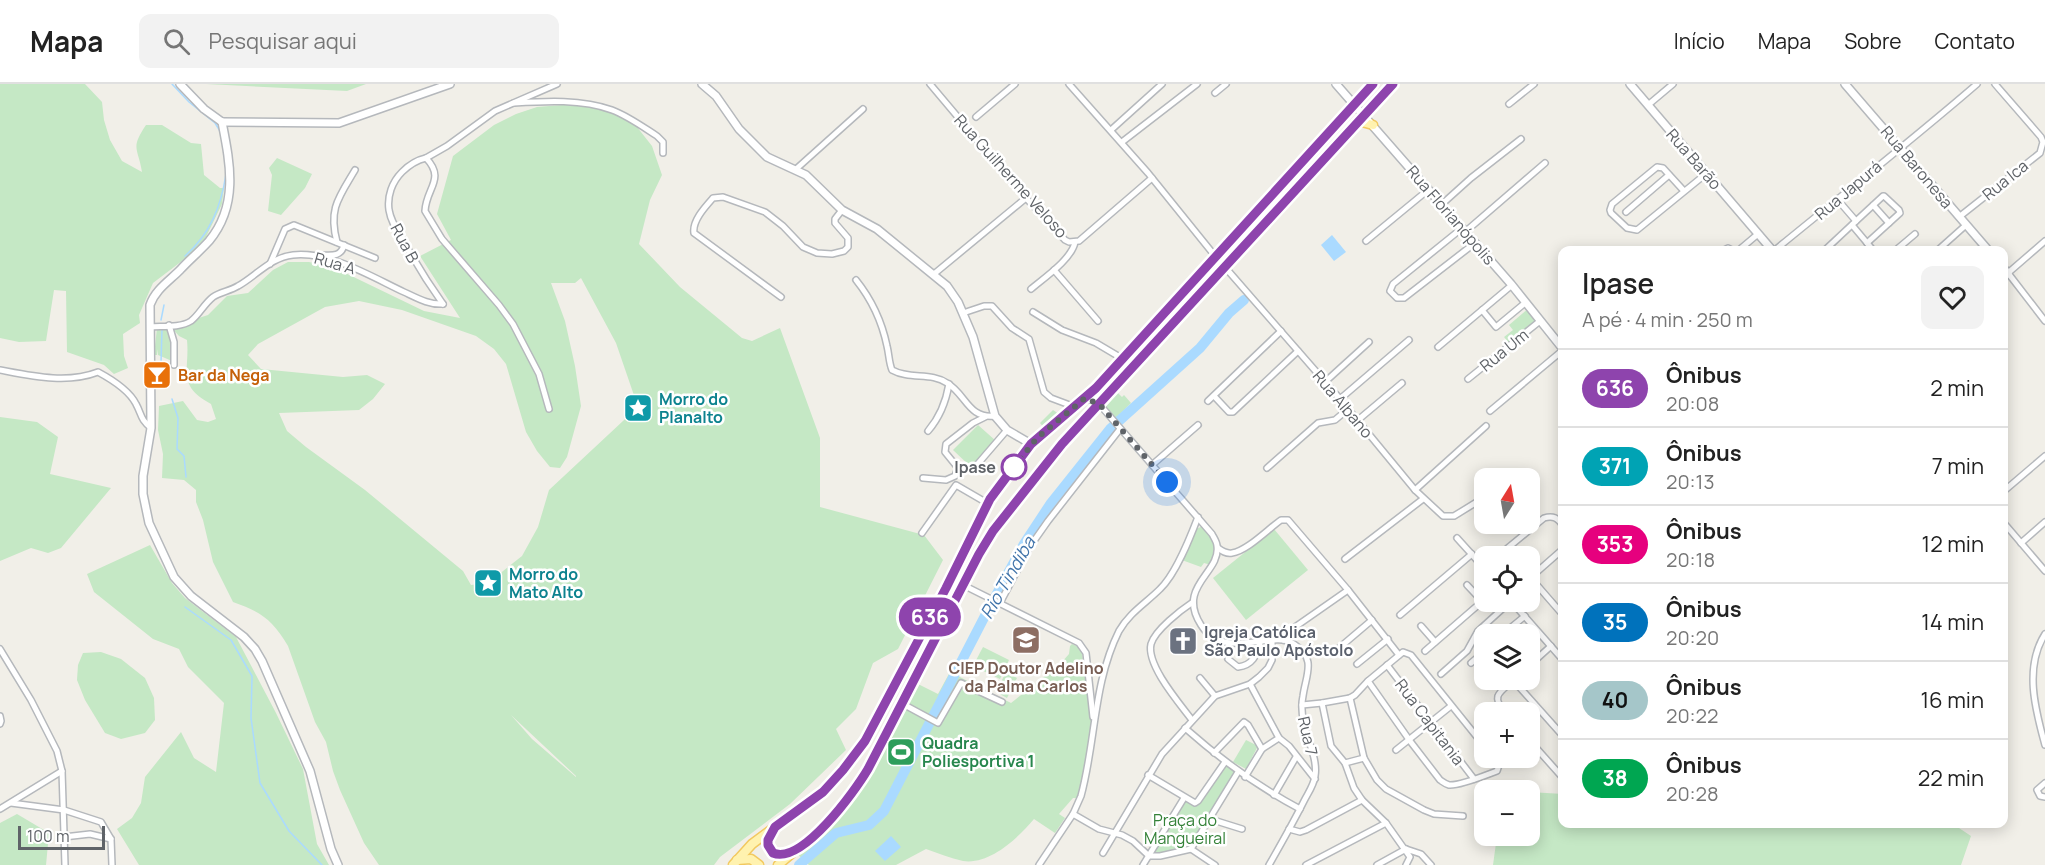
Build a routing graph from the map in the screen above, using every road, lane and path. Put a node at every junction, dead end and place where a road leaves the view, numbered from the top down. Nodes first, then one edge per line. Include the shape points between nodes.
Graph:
1 (180, 84) edge
2 (450, 84) edge
3 (557, 84) edge
4 (702, 84) edge
5 (930, 84) edge
6 (1015, 84) edge
7 (1069, 84) edge
8 (1162, 84) edge
9 (1197, 84) edge
10 (1226, 84) edge
11 (1336, 84) edge
12 (1373, 84) edge
13 (1393, 84) edge
14 (1534, 84) edge
15 (1630, 84) edge
16 (1673, 84) edge
17 (1845, 84) edge
18 (1977, 84) edge
19 (1995, 84) edge
20 (1215, 93) dead end
21 (509, 104) junction
22 (1354, 104) junction
23 (1509, 104) dead end
24 (1648, 105) junction
25 (863, 109) dead end
26 (976, 117) dead end
27 (1361, 118) junction
28 (222, 122) junction
29 (1373, 125) joint
30 (1111, 130) junction
31 (1521, 139) dead end
32 (1122, 142) junction
33 (1901, 147) junction
34 (663, 153) dead end
35 (426, 158) junction
36 (1545, 163) dead end
37 (355, 170) dead end
38 (795, 170) junction
39 (1707, 173) junction
40 (1668, 175) junction
41 (1152, 178) junction
42 (1428, 190) junction
43 (1684, 191) junction
44 (1026, 198) junction
45 (1838, 199) junction
46 (1874, 205) junction
47 (1441, 206) junction
48 (842, 210) junction
49 (1626, 212) dead end
50 (1959, 217) junction
51 (1854, 223) junction
52 (1889, 223) junction
53 (1966, 225) junction
54 (1463, 230) junction
55 (1758, 234) junction
56 (1915, 234) dead end
57 (1366, 241) dead end
58 (2045, 241) edge
59 (337, 242) junction
60 (1075, 242) junction
61 (1475, 243) junction
62 (1867, 243) junction
63 (344, 245) junction
64 (1744, 246) edge
65 (1770, 246) edge
66 (1779, 246) edge
67 (1830, 246) edge
68 (1870, 246) edge
69 (1901, 246) edge
70 (1942, 246) edge
71 (1984, 246) edge
72 (314, 255) junction
73 (375, 258) dead end
74 (1212, 259) junction
75 (270, 264) junction
76 (1224, 266) junction
77 (1054, 270) junction
78 (2008, 271) edge
79 (934, 274) junction
80 (2008, 277) edge
81 (856, 280) dead end
82 (1512, 285) junction
83 (1031, 289) dead end
84 (781, 297) dead end
85 (1525, 303) junction
86 (443, 304) joint
87 (1482, 310) junction
88 (1033, 312) dead end
89 (963, 313) junction
90 (1098, 321) dead end
91 (1540, 321) junction
92 (2045, 321) edge
93 (169, 325) junction
94 (150, 327) junction
95 (1281, 331) junction
96 (1409, 340) dead end
97 (1369, 342) dead end
98 (1558, 344) edge
99 (1438, 347) dead end
100 (1298, 351) junction
101 (1558, 354) edge
102 (1123, 359) junction
103 (174, 364) dead end
104 (0, 370) edge
105 (1468, 379) dead end
106 (1325, 382) junction
107 (1402, 383) dead end
108 (949, 384) junction
109 (1214, 396) junction
110 (1085, 398) junction
111 (1340, 399) junction
112 (1208, 401) dead end
113 (1100, 405) junction
114 (1075, 406) junction
115 (549, 409) dead end
116 (1348, 409) junction
117 (1490, 411) dead end
118 (995, 416) junction
119 (985, 417) junction
120 (1358, 420) junction
121 (1198, 425) dead end
122 (1117, 426) junction
123 (1486, 426) dead end
124 (151, 428) junction
125 (1007, 430) junction
126 (928, 431) dead end
127 (1031, 444) junction
128 (2045, 456) edge
129 (1152, 465) junction
130 (976, 466) dead end
131 (1268, 468) dead end
132 (923, 478) dead end
133 (2008, 488) edge
134 (1415, 490) junction
135 (1423, 499) junction
136 (987, 503) junction
137 (1474, 503) edge
138 (1198, 517) junction
139 (1558, 522) edge
140 (2045, 522) edge
141 (2008, 528) edge
142 (922, 533) dead end
143 (1457, 538) dead end
144 (2021, 543) junction
145 (1510, 546) edge
146 (1218, 548) junction
147 (1558, 553) edge
148 (1472, 554) joint
149 (1345, 559) dead end
150 (1540, 569) edge
151 (2045, 571) edge
152 (963, 585) junction
153 (1467, 585) dead end
154 (1540, 588) edge
155 (1348, 590) junction
156 (1474, 591) edge
157 (996, 602) junction
158 (1193, 602) junction
159 (1556, 606) joint
160 (1474, 609) edge
161 (1558, 609) edge
162 (1499, 612) edge
163 (1520, 612) edge
164 (1400, 615) dead end
165 (1524, 616) junction
166 (1372, 620) junction
167 (1515, 624) edge
168 (1421, 626) dead end
169 (2045, 634) edge
170 (1388, 639) junction
171 (1283, 640) junction
172 (1272, 641) junction
173 (1435, 642) junction
174 (1260, 643) junction
175 (1551, 646) junction
176 (1339, 648) dead end
177 (0, 650) edge
178 (1425, 651) dead end
179 (1401, 654) junction
180 (1558, 654) edge
181 (1540, 656) edge
182 (1228, 658) dead end
183 (1474, 660) edge
184 (1471, 663) dead end
185 (1357, 664) dead end
186 (1387, 665) junction
187 (1442, 674) dead end
188 (1200, 678) dead end
189 (1368, 681) junction
190 (1250, 684) junction
191 (1522, 690) edge
192 (1215, 696) junction
193 (1350, 698) junction
194 (1002, 702) dead end
195 (901, 703) junction
196 (1322, 703) junction
197 (1302, 705) junction
198 (1451, 706) junction
199 (0, 716) edge
200 (1192, 720) junction
201 (1093, 723) junction
202 (1431, 723) junction
203 (0, 724) edge
204 (1185, 728) junction
205 (1558, 730) edge
206 (1474, 734) edge
207 (1279, 738) junction
208 (1410, 741) junction
209 (2045, 745) edge
210 (1262, 749) junction
211 (1396, 750) dead end
212 (1540, 752) edge
213 (1214, 753) junction
214 (1296, 757) junction
215 (1364, 758) junction
216 (1225, 762) junction
217 (1345, 763) junction
218 (1497, 768) edge
219 (62, 771) junction
220 (1238, 772) junction
221 (1558, 772) edge
222 (1148, 775) junction
223 (1245, 777) junction
224 (1315, 779) junction
225 (1474, 779) junction
226 (2045, 783) edge
227 (1274, 795) junction
228 (2045, 797) edge
229 (1184, 798) junction
230 (1362, 800) junction
231 (11, 803) junction
232 (0, 809) edge
233 (1299, 809) junction
234 (64, 810) junction
235 (1072, 814) junction
236 (1463, 816) dead end
237 (1210, 819) junction
238 (1386, 823) junction
239 (775, 827) junction
240 (1242, 829) dead end
241 (1289, 829) junction
242 (1114, 833) junction
243 (64, 837) junction
244 (111, 839) junction
245 (802, 845) junction
246 (1191, 849) junction
247 (1406, 849) junction
248 (1103, 853) dead end
249 (1149, 856) junction
250 (735, 863) edge
251 (65, 865) edge
252 (112, 865) edge
253 (338, 865) edge
254 (759, 865) edge
255 (778, 865) edge
256 (1039, 865) edge
257 (1143, 865) edge
258 (1215, 865) edge
259 (1269, 865) edge
260 (1306, 865) edge
261 (1377, 865) edge
262 (1406, 865) edge
263 (1431, 865) edge

1 - 28 street
2 - 28 street via 339,123
3 - 21 street, Rua B
4 - 38 street via 767,157
5 - 44 street, Rua Guilherme Veloso
6 - 26 street
7 - 30 street
8 - 30 street
9 - 32 street
10 - 20 street
11 - 22 street
12 - 22 main road
13 - 27 main road
14 - 23 street
15 - 24 street, Rua Barão
16 - 24 street
17 - 33 street, Rua Baronesa
18 - 33 street, Rua Japurá
19 - 50 street, Rua Ica via 2041,137 2042,147 2040,153
21 - 34 street via 585,104 612,110 657,136 663,142
21 - 35 street, Rua B
22 - 27 street
22 - 74 main road
24 - 39 street, Rua Barão
25 - 38 street
27 - 29 main road
27 - 76 main road
28 - 94 street via 231,176 226,212 210,240 151,300
29 - 42 street, Rua Florianópolis
30 - 32 street
31 - 47 street
32 - 41 street
33 - 45 street, Rua Japurá
33 - 50 street, Rua Baronesa
35 - 86 street, Rua B via 398,177 388,202 389,213
35 - 115 street via 436,177 425,211 442,239 513,324 539,374
36 - 54 street
37 - 59 street via 334,208
38 - 48 street via 813,181
39 - 43 street
39 - 55 street, Rua Barão
40 - 43 street
40 - 43 street via 1657,167 1612,204 1611,213 1627,228 1637,230
40 - 49 street
41 - 60 street, Rua Guilherme Veloso
41 - 74 street
42 - 47 street, Rua Florianópolis
42 - 57 street
44 - 60 street, Rua Guilherme Veloso via 1065,240
44 - 79 street
45 - 51 street
45 - 66 street, Rua Japurá
46 - 51 street
46 - 52 street
46 - 52 street via 1885,195 1899,210
47 - 54 street, Rua Florianópolis
48 - 79 street via 878,229
48 - 84 street via 835,223 850,242 844,251 832,254 809,251 765,212 723,197 713,198 698,218 694,233
50 - 53 street, Rua Baronesa
51 - 62 street
51 - 67 street
52 - 62 street
53 - 70 street
53 - 71 street, Rua Baronesa
54 - 61 street, Rua Florianópolis
54 - 61 street via 1392,285 1390,291 1397,298 1404,298
55 - 64 street
55 - 65 street, Rua Barão
56 - 69 street
58 - 78 street
59 - 63 street, Rua B
59 - 75 street, Rua B via 291,225 285,229
60 - 77 street via 1073,250
61 - 82 street, Rua Florianópolis
62 - 68 street
63 - 72 street via 339,255
63 - 73 street, Rua B
72 - 75 street, Rua A via 283,257
72 - 86 street, Rua A via 363,272 423,301
74 - 76 street
74 - 102 main road
75 - 93 street, Rua A via 211,299 191,321
76 - 95 street, Rua Albano
76 - 113 main road
77 - 83 street
77 - 90 street
79 - 89 street via 947,286
80 - 92 street
81 - 108 street via 877,314 892,370 938,378
82 - 85 street, Rua Florianópolis
82 - 87 street
85 - 87 street via 1496,327
85 - 91 street, Rua Florianópolis
87 - 99 street
88 - 102 street
89 - 114 street via 992,306 1012,328 1029,339 1044,392
89 - 118 street
91 - 98 street, Rua Florianópolis
91 - 105 street, Rua Um
93 - 94 street, Rua A
93 - 103 street
94 - 124 street
95 - 100 street, Rua Albano
95 - 109 street
96 - 111 street
97 - 106 street
100 - 106 street, Rua Albano
100 - 109 street via 1233,412 1228,412
101 - 117 street
102 - 110 main road
104 - 124 street via 58,379 98,372 134,400 141,420
106 - 111 street, Rua Albano
107 - 120 street
108 - 119 street via 971,409
108 - 126 street via 943,408
109 - 112 street
110 - 113 street
110 - 114 main road
111 - 116 street, Rua Albano
113 - 122 street
113 - 152 main road via 1062,444 993,531
114 - 127 main road
116 - 120 street, Rua Albano
116 - 131 street via 1335,420 1318,423
118 - 119 street
118 - 125 street
119 - 132 street via 946,444 945,452 957,465 955,476 946,480
120 - 134 street, Rua Albano
121 - 129 street
122 - 129 street
122 - 157 street via 1034,541
123 - 134 street
124 - 253 street via 142,494 149,523 174,577 191,596 244,637 262,661 310,771
125 - 127 street
125 - 130 street
127 - 136 main road
128 - 133 street
129 - 138 street
134 - 135 street, Rua Albano
135 - 137 street, Rua Albano via 1449,518
135 - 149 street
136 - 142 street via 956,485
136 - 239 main road via 865,741 823,792
138 - 146 street
138 - 201 street via 1173,574 1118,632 1104,670
139 - 145 street via 1553,517 1544,518
140 - 144 street
141 - 144 street
143 - 148 street
144 - 151 street
146 - 155 street via 1226,553 1241,550 1281,520 1288,520
146 - 158 street
147 - 150 street
148 - 164 street
152 - 157 street
152 - 195 main road
153 - 156 street
154 - 159 street
155 - 166 street
155 - 171 street
157 - 201 street via 1079,643 1086,653
158 - 174 street via 1203,628 1219,640
158 - 200 street via 1156,634 1150,651 1156,667
159 - 161 street
160 - 173 street
162 - 187 street via 1478,630 1467,651
163 - 165 street
165 - 167 street
165 - 175 street
166 - 170 street
166 - 176 street
168 - 173 street
169 - 209 street via 2033,672 2033,692
170 - 179 street
170 - 185 street
171 - 172 street
171 - 197 street, Rua 7 via 1293,643 1308,660
172 - 174 street
172 - 190 street via 1268,668
173 - 178 street
174 - 182 street via 1254,660 1248,664 1238,667
175 - 180 street
175 - 181 street
177 - 219 street via 31,700 57,752
179 - 186 street
179 - 198 street via 1411,655
183 - 184 street
186 - 189 street
186 - 202 street, Rua Capitania
188 - 192 street
189 - 193 street
189 - 208 street
190 - 192 street
190 - 207 street
191 - 205 street
192 - 200 street
193 - 196 street
193 - 215 street
194 - 195 street via 961,683 938,723
195 - 245 main road via 853,793 827,824
196 - 197 street
196 - 217 street via 1331,746
197 - 224 street, Rua 7
198 - 202 street
198 - 206 street
199 - 203 street
200 - 204 street
201 - 235 street via 1085,784
202 - 208 street
202 - 225 street, Rua Capitania
204 - 213 street
204 - 222 street
207 - 210 street
207 - 214 street
208 - 211 street
208 - 225 street via 1445,784
210 - 213 street via 1244,722
210 - 223 street
212 - 221 street
213 - 216 street
214 - 224 street
214 - 227 street
215 - 217 street
215 - 236 street via 1386,789 1434,814
216 - 220 street
216 - 229 street via 1198,801 1193,803
217 - 230 street
218 - 225 street
219 - 231 street
219 - 234 street
220 - 223 street
220 - 237 street
222 - 229 street
222 - 242 street
223 - 227 street
224 - 233 street, Rua 7
226 - 228 street via 2037,790
227 - 233 street
229 - 249 street
230 - 238 street
230 - 241 street via 1306,830
231 - 232 street
231 - 234 street
233 - 241 street, Rua 7
234 - 243 street
234 - 244 street via 101,822
235 - 242 street
235 - 256 street
237 - 240 street
237 - 246 street
238 - 247 street
238 - 260 street
239 - 245 main road via 768,840 773,853 784,855
239 - 250 main road
241 - 259 street, Rua 7
242 - 248 street
242 - 249 street via 1132,841
243 - 244 street via 90,834
243 - 251 street
244 - 252 street
245 - 255 main road
246 - 249 street
246 - 258 street
247 - 261 street
247 - 262 street via 1410,857
247 - 263 street via 1421,854
249 - 257 street
250 - 254 main road via 751,859

